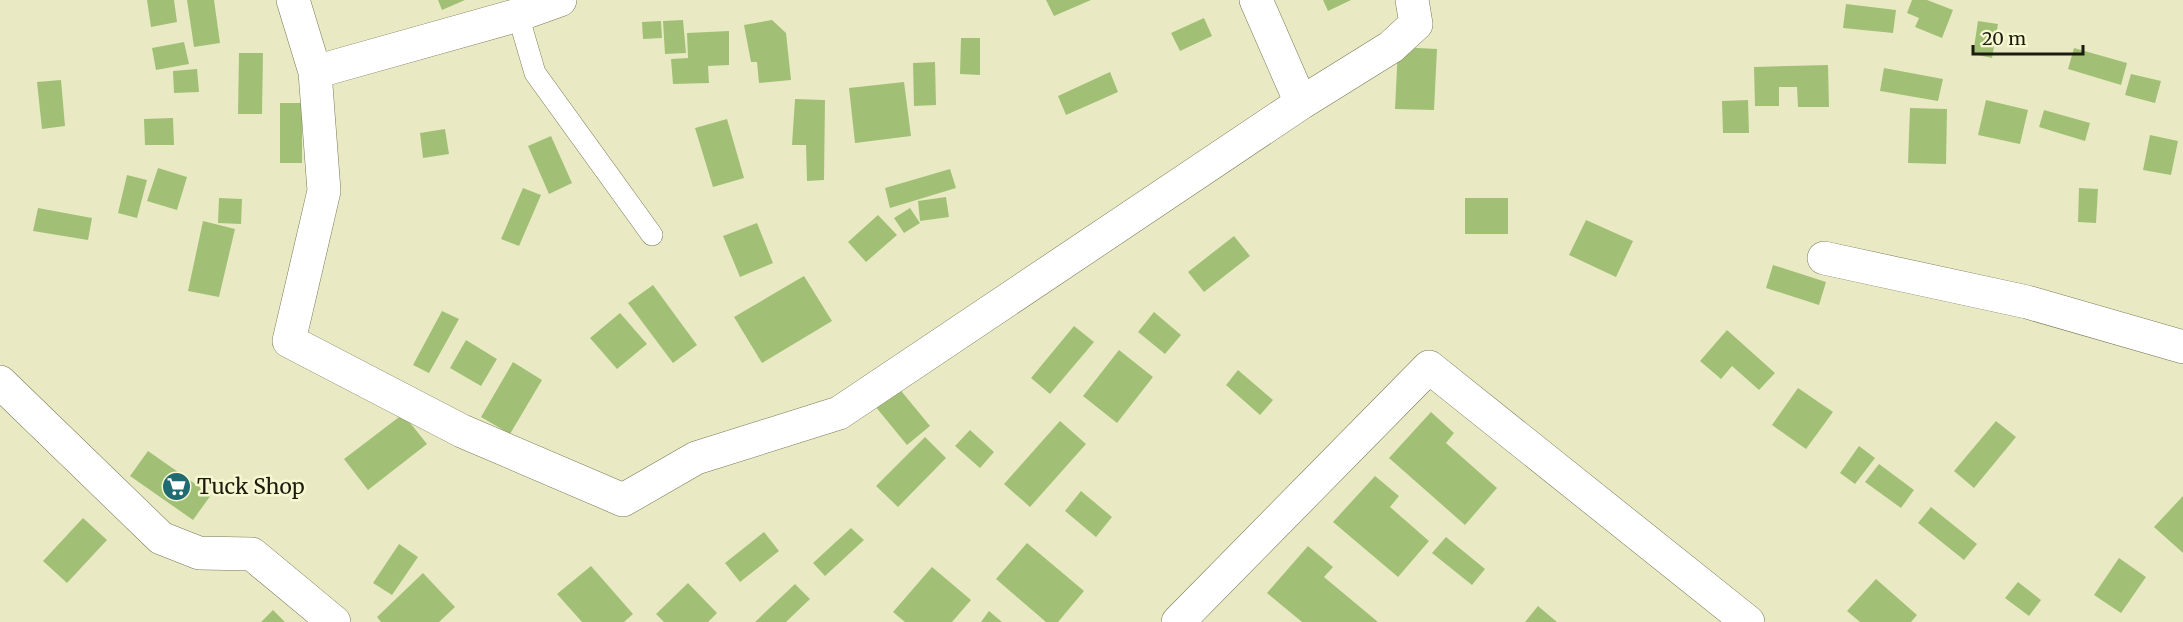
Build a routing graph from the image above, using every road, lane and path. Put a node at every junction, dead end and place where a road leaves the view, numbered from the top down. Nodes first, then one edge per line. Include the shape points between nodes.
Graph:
1 (293, 0) edge
2 (560, 0) edge
3 (1256, 0) edge
4 (1412, 0) edge
5 (518, 15) junction
6 (315, 72) junction
7 (1301, 103) junction
8 (652, 235) dead end
9 (1824, 258) dead end
10 (2183, 347) edge
11 (0, 382) edge
12 (334, 622) edge
13 (1178, 622) edge
14 (1748, 622) edge

1 - 6 street
2 - 5 street
3 - 7 street
4 - 7 street via 1416,24 1391,46
5 - 6 street
5 - 8 lane via 535,73
6 - 7 street via 324,191 289,341 462,430 623,500 696,458 839,413
9 - 10 street via 2027,302
11 - 12 street via 161,538 199,554 252,554
13 - 14 street via 1430,367

